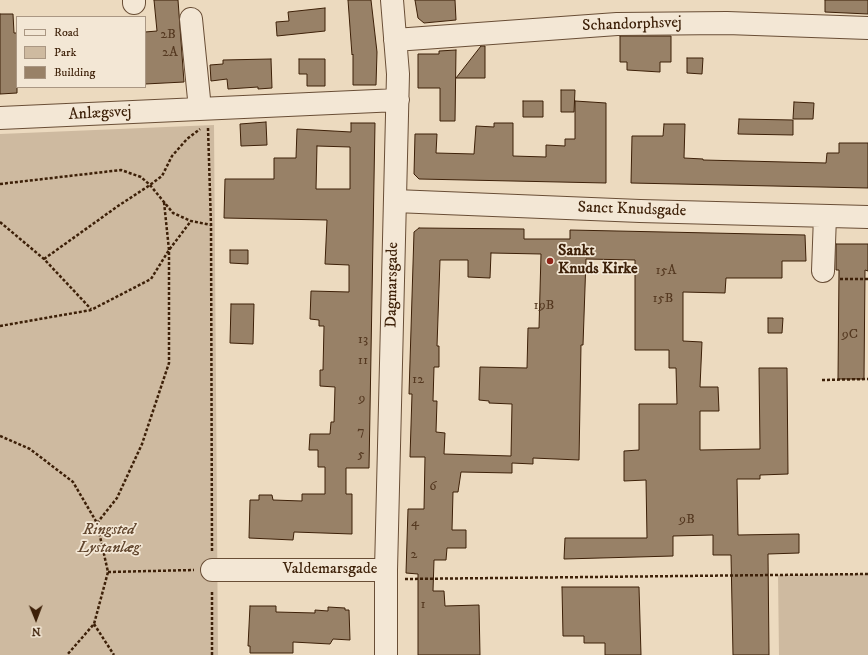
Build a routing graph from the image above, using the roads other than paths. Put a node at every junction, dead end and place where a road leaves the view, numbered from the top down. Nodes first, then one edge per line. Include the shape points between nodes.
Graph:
1 (392, 0) edge
2 (191, 19) dead end
3 (868, 28) edge
4 (396, 40) junction
5 (398, 100) junction
6 (204, 116) junction
7 (0, 118) edge
8 (396, 201) junction
9 (825, 216) junction
10 (868, 217) edge
11 (831, 275) road end
12 (212, 570) road end
13 (386, 574) junction
14 (386, 655) edge

1 - 4 street, Dagmarsgade
2 - 6 street
3 - 4 street, Schandorphsvej via 727,23 617,24
4 - 5 street, Dagmarsgade
5 - 6 street, Anlægsvej
5 - 8 street, Dagmarsgade
6 - 7 street, Anlægsvej
8 - 9 street, Sanct Knudsgade
8 - 13 street, Dagmarsgade
9 - 10 street, Sanct Knudsgade
9 - 11 street
12 - 13 street, Valdemarsgade
13 - 14 street, Valdemarsgade

